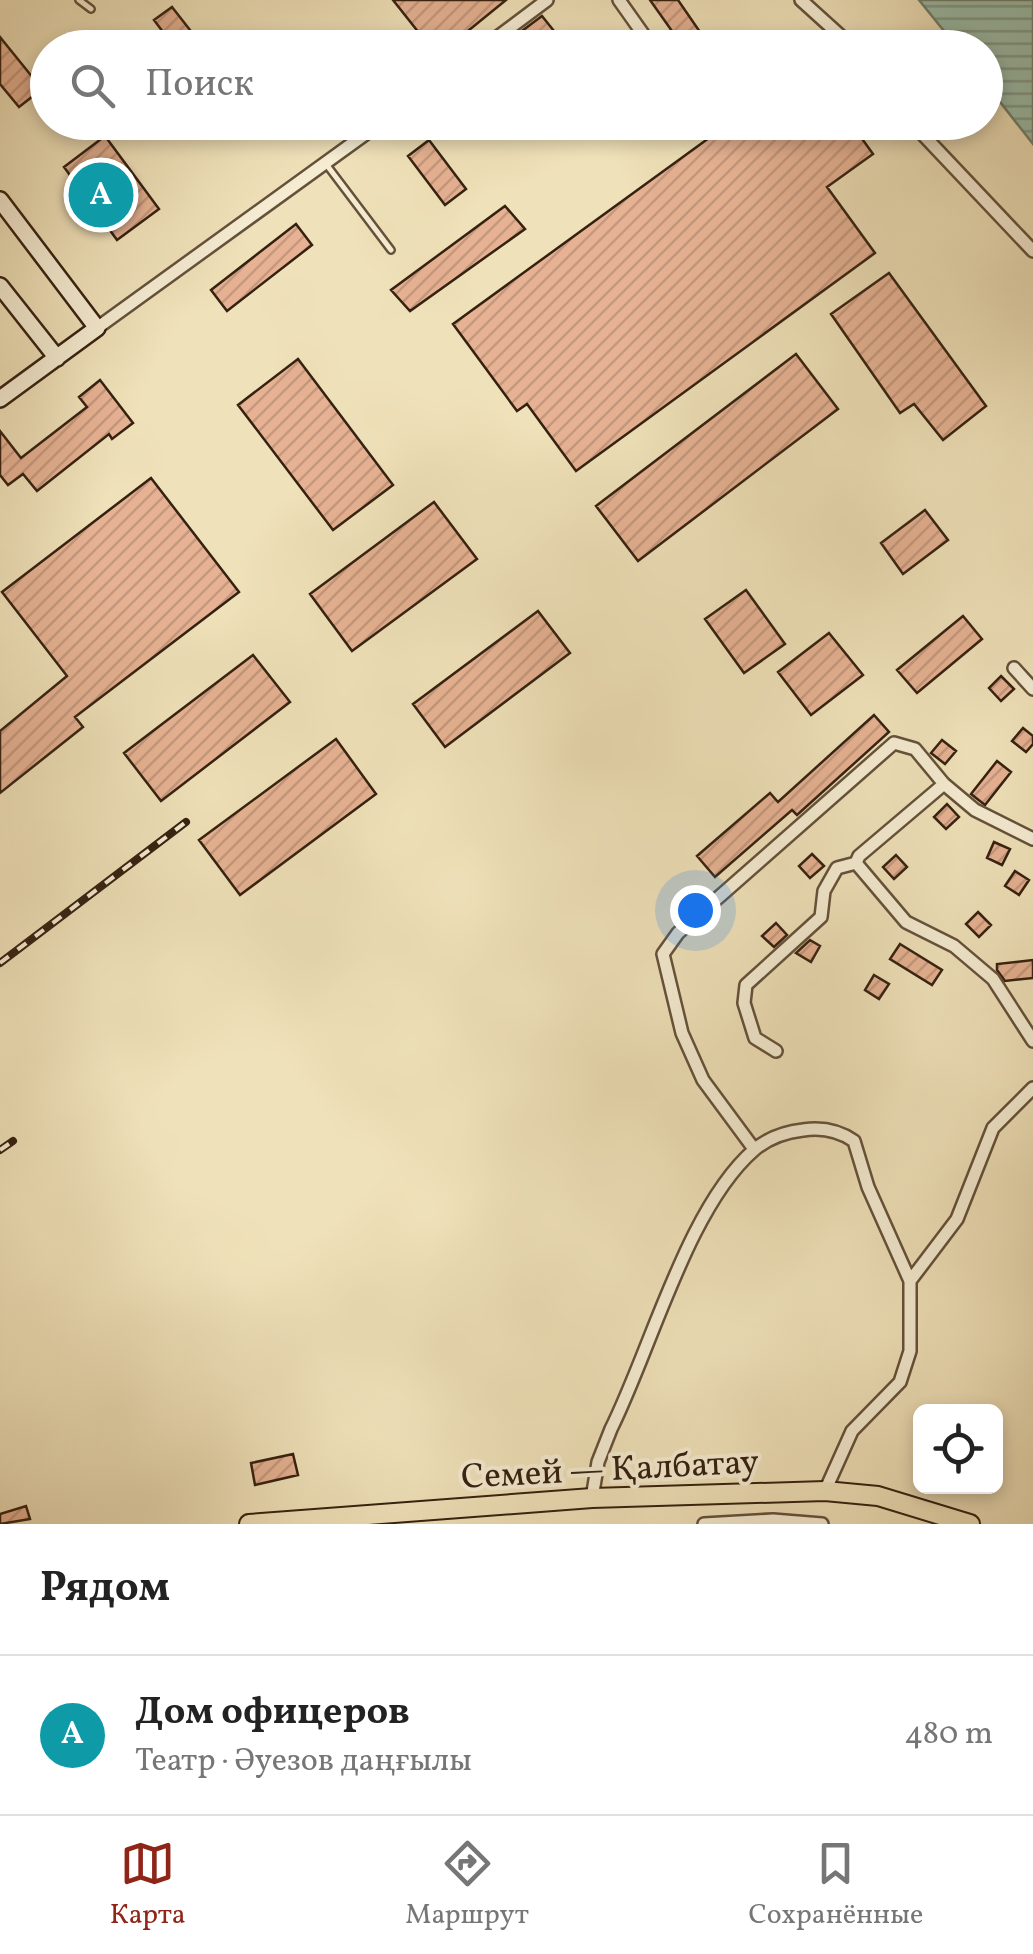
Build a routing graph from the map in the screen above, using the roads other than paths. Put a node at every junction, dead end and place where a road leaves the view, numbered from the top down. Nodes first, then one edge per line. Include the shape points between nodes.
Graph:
1 (79, 0) edge
2 (548, 0) edge
3 (619, 0) edge
4 (801, 0) edge
5 (91, 9) dead end
6 (508, 30) edge
7 (641, 30) edge
8 (834, 30) edge
9 (358, 140) edge
10 (928, 140) edge
11 (326, 164) junction
12 (1, 204) edge
13 (390, 250) dead end
14 (1033, 251) edge
15 (0, 286) edge
16 (97, 328) junction
17 (57, 358) junction
18 (0, 399) edge
19 (1014, 668) dead end
20 (1033, 689) edge
21 (944, 784) junction
22 (1033, 839) edge
23 (856, 863) junction
24 (1033, 1041) edge
25 (776, 1052) dead end
26 (1033, 1088) edge
27 (754, 1149) junction
28 (910, 1280) junction
29 (826, 1491) junction
30 (592, 1498) junction
31 (331, 1520) edge
32 (249, 1524) edge
33 (704, 1524) edge
34 (822, 1524) edge
35 (970, 1524) edge

1 - 5 lane
2 - 6 street
3 - 7 street
4 - 8 street
9 - 11 street
10 - 14 street
11 - 13 lane
11 - 16 street
12 - 16 main road
15 - 17 main road
16 - 17 main road
17 - 18 main road
19 - 20 street
21 - 22 street via 975,810
21 - 23 street
21 - 27 street via 915,749 894,744 678,933 664,954 696,1064
23 - 24 street via 906,922 954,946 993,979
23 - 25 street via 838,868 824,891 821,917 746,985 755,1038
26 - 28 street via 993,1128 957,1218
27 - 28 street via 774,1136 813,1128 854,1141
27 - 30 street via 722,1186 696,1233 604,1445
28 - 29 street via 910,1351 900,1382 852,1431
29 - 30 highway, Семей — Қалбатау
29 - 35 highway, Семей — Қалбатау via 878,1496
30 - 31 highway, Семей — Қалбатау
31 - 32 highway, Семей — Қалбатау
33 - 34 street

